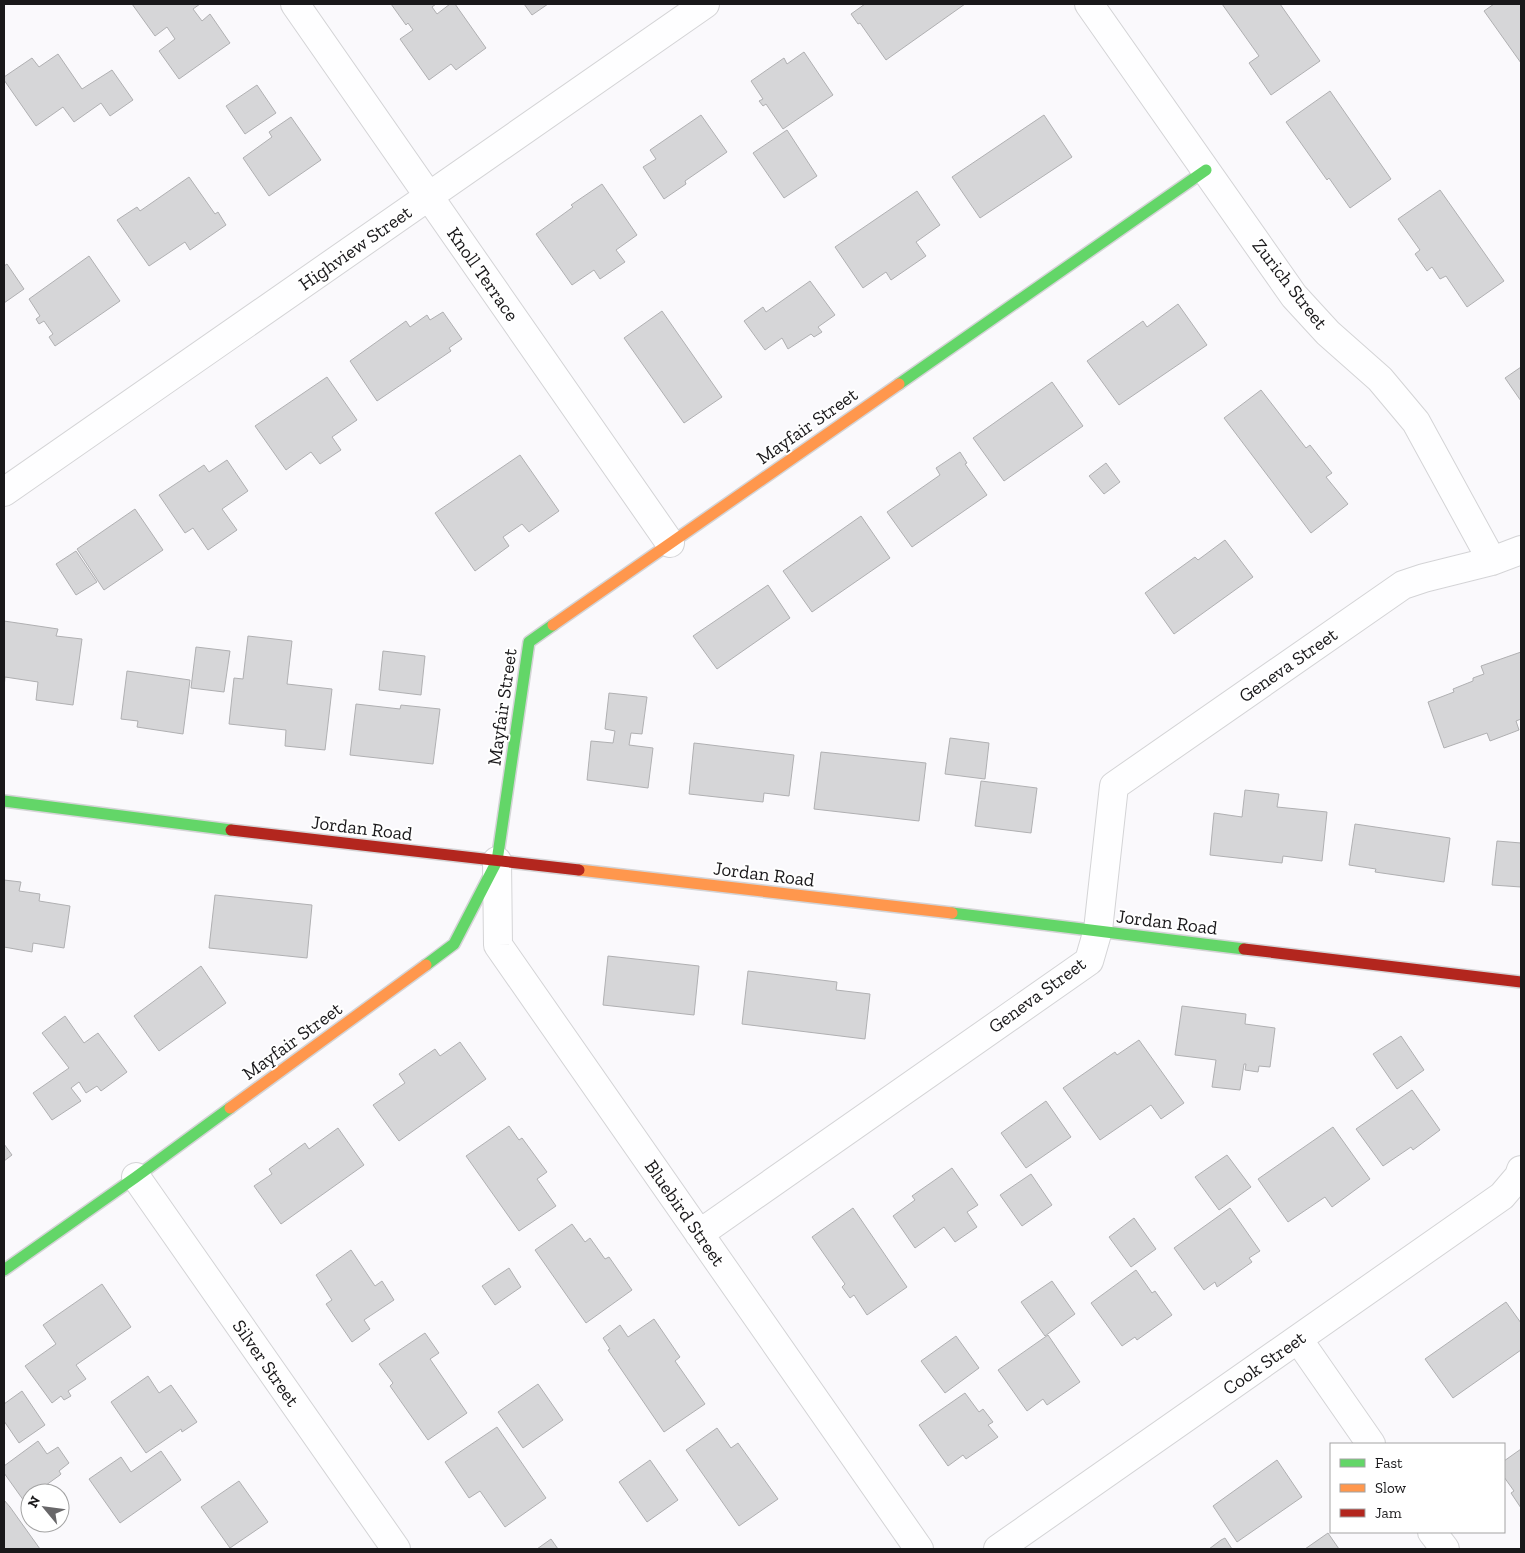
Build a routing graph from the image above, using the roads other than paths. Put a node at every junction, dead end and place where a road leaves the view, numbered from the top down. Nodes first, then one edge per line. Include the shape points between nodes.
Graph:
1 (295, 4) edge
2 (705, 4) edge
3 (1089, 4) edge
4 (1206, 170) junction
5 (429, 197) junction
6 (4, 492) edge
7 (670, 543) junction
8 (1521, 550) edge
9 (1492, 561) junction
10 (4, 801) edge
11 (497, 862) junction
12 (1098, 930) junction
13 (1521, 982) edge
14 (1521, 1170) edge
15 (136, 1177) junction
16 (700, 1234) junction
17 (4, 1270) edge
18 (1298, 1340) junction
19 (1370, 1443) edge
20 (1433, 1533) edge
21 (396, 1549) edge
22 (919, 1549) edge
23 (998, 1549) edge
24 (1445, 1549) edge

1 - 5 street, Knoll Terrace
2 - 5 street, Highview Street
3 - 4 street, Zurich Street
4 - 7 street, Mayfair Street
4 - 9 street, Zurich Street via 1294,296 1328,333 1380,378 1416,422
5 - 6 street, Highview Street
5 - 7 street, Knoll Terrace
7 - 11 street, Mayfair Street via 529,642
8 - 9 street, Geneva Street
9 - 12 street, Geneva Street via 1403,585 1114,786
10 - 11 street, Jordan Road
11 - 12 street, Jordan Road
11 - 15 street, Mayfair Street via 454,944
11 - 16 street, Bluebird Street via 498,945
12 - 13 street, Jordan Road
12 - 16 street, Geneva Street via 1089,961
14 - 18 street, Cook Street via 1502,1196
15 - 17 street, Mayfair Street
15 - 21 street, Silver Street
16 - 22 street, Bluebird Street
18 - 19 street
18 - 23 street, Cook Street
20 - 24 street

